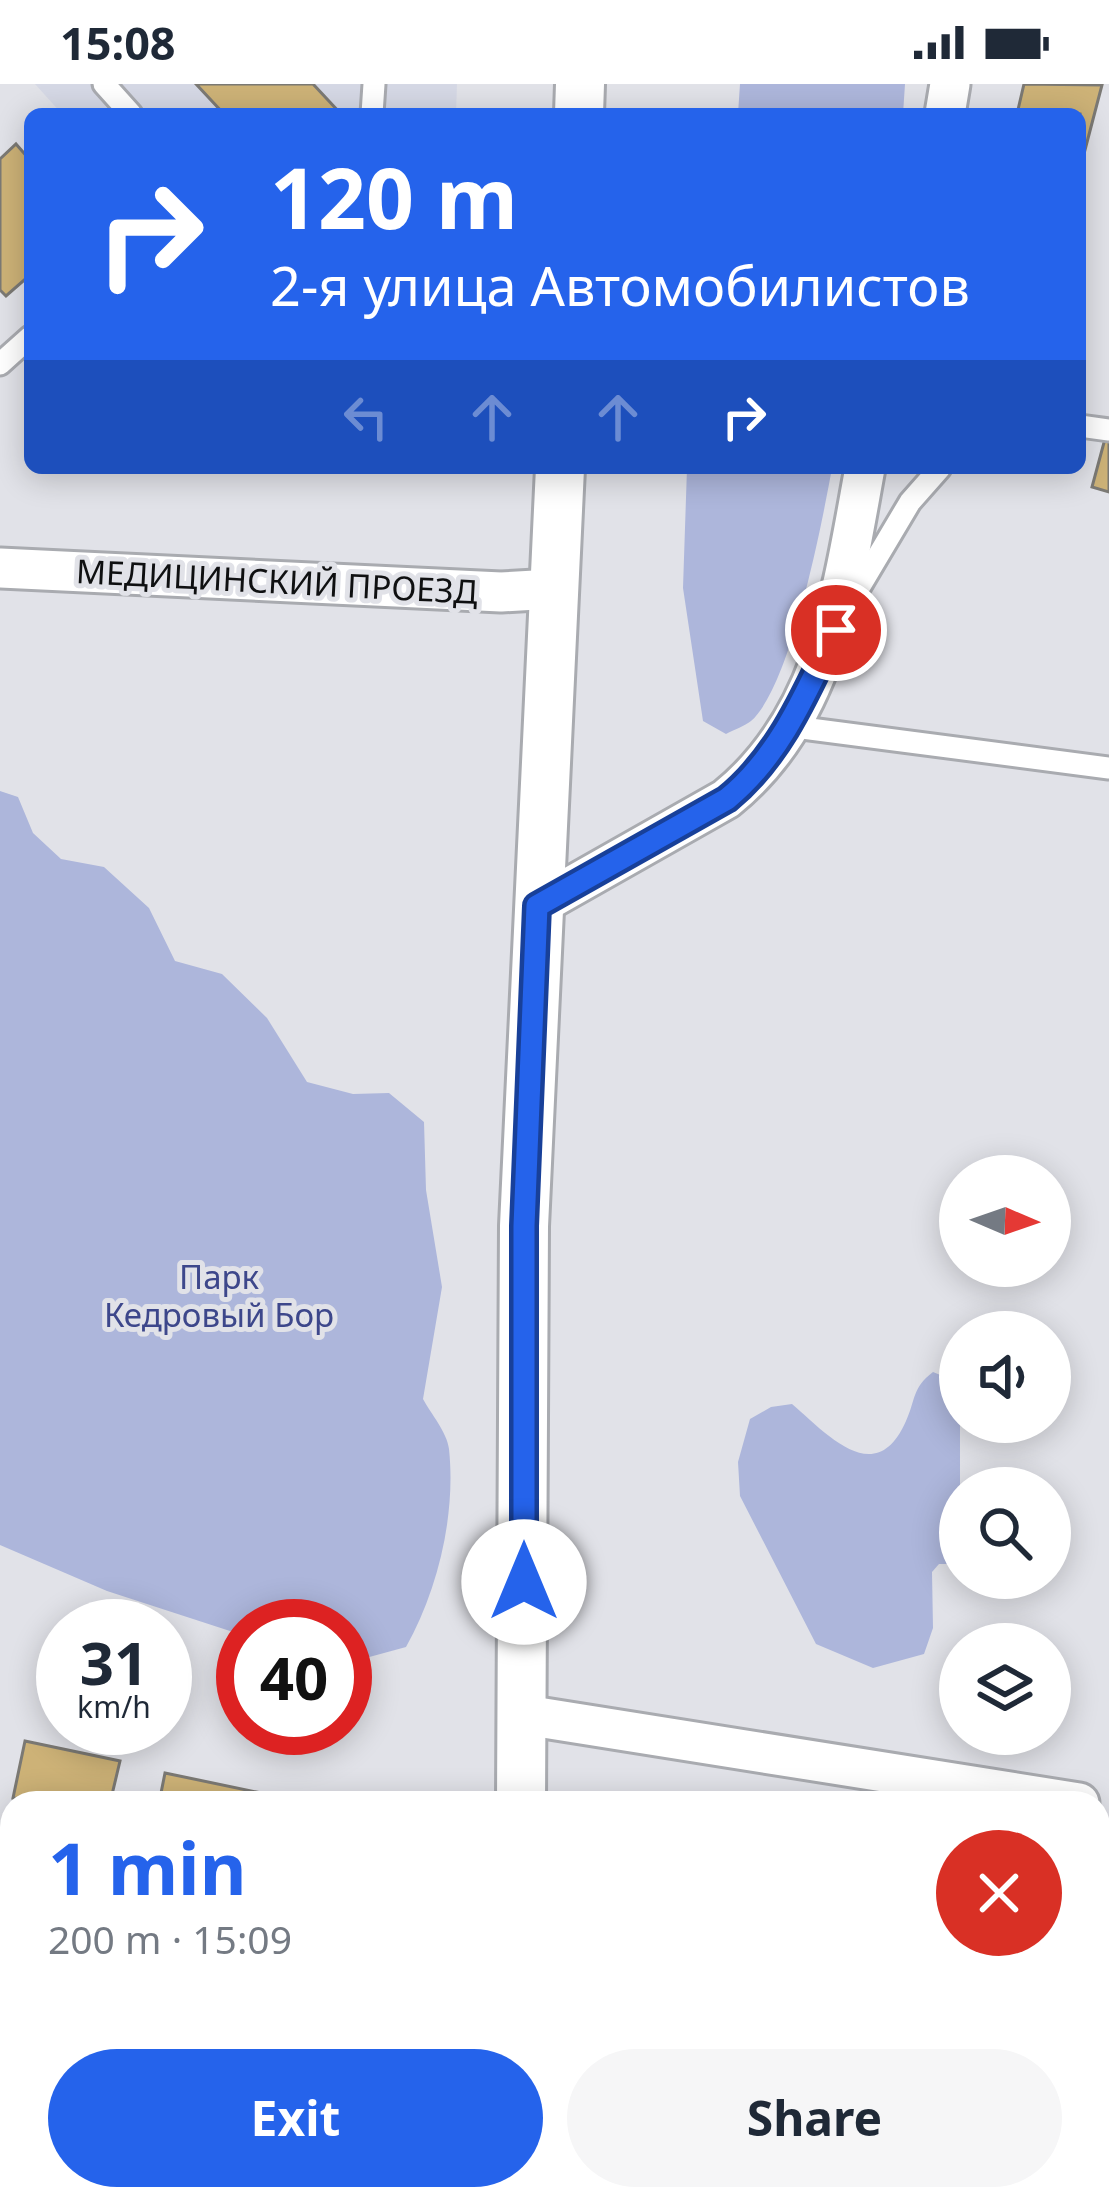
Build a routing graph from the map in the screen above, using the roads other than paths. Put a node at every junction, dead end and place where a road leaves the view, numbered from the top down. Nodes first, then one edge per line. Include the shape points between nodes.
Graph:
1 (104, 84) edge
2 (126, 108) edge
3 (24, 342) edge
4 (0, 364) edge
5 (560, 474) edge
6 (864, 474) edge
7 (935, 474) edge
8 (0, 568) edge
9 (554, 589) junction
10 (836, 630) junction
11 (787, 726) junction
12 (1109, 768) edge
13 (537, 906) junction
14 (525, 1715) junction
15 (522, 1791) edge
16 (1003, 1791) edge

1 - 2 lane
3 - 4 lane
5 - 9 street
6 - 10 street
7 - 10 lane via 888,536
8 - 9 street, МЕДИЦИНСКИЙ ПРОЕЗД
9 - 13 street
10 - 11 street
11 - 12 lane
11 - 13 street via 727,799
13 - 14 street via 524,1226
14 - 15 street
14 - 16 street

